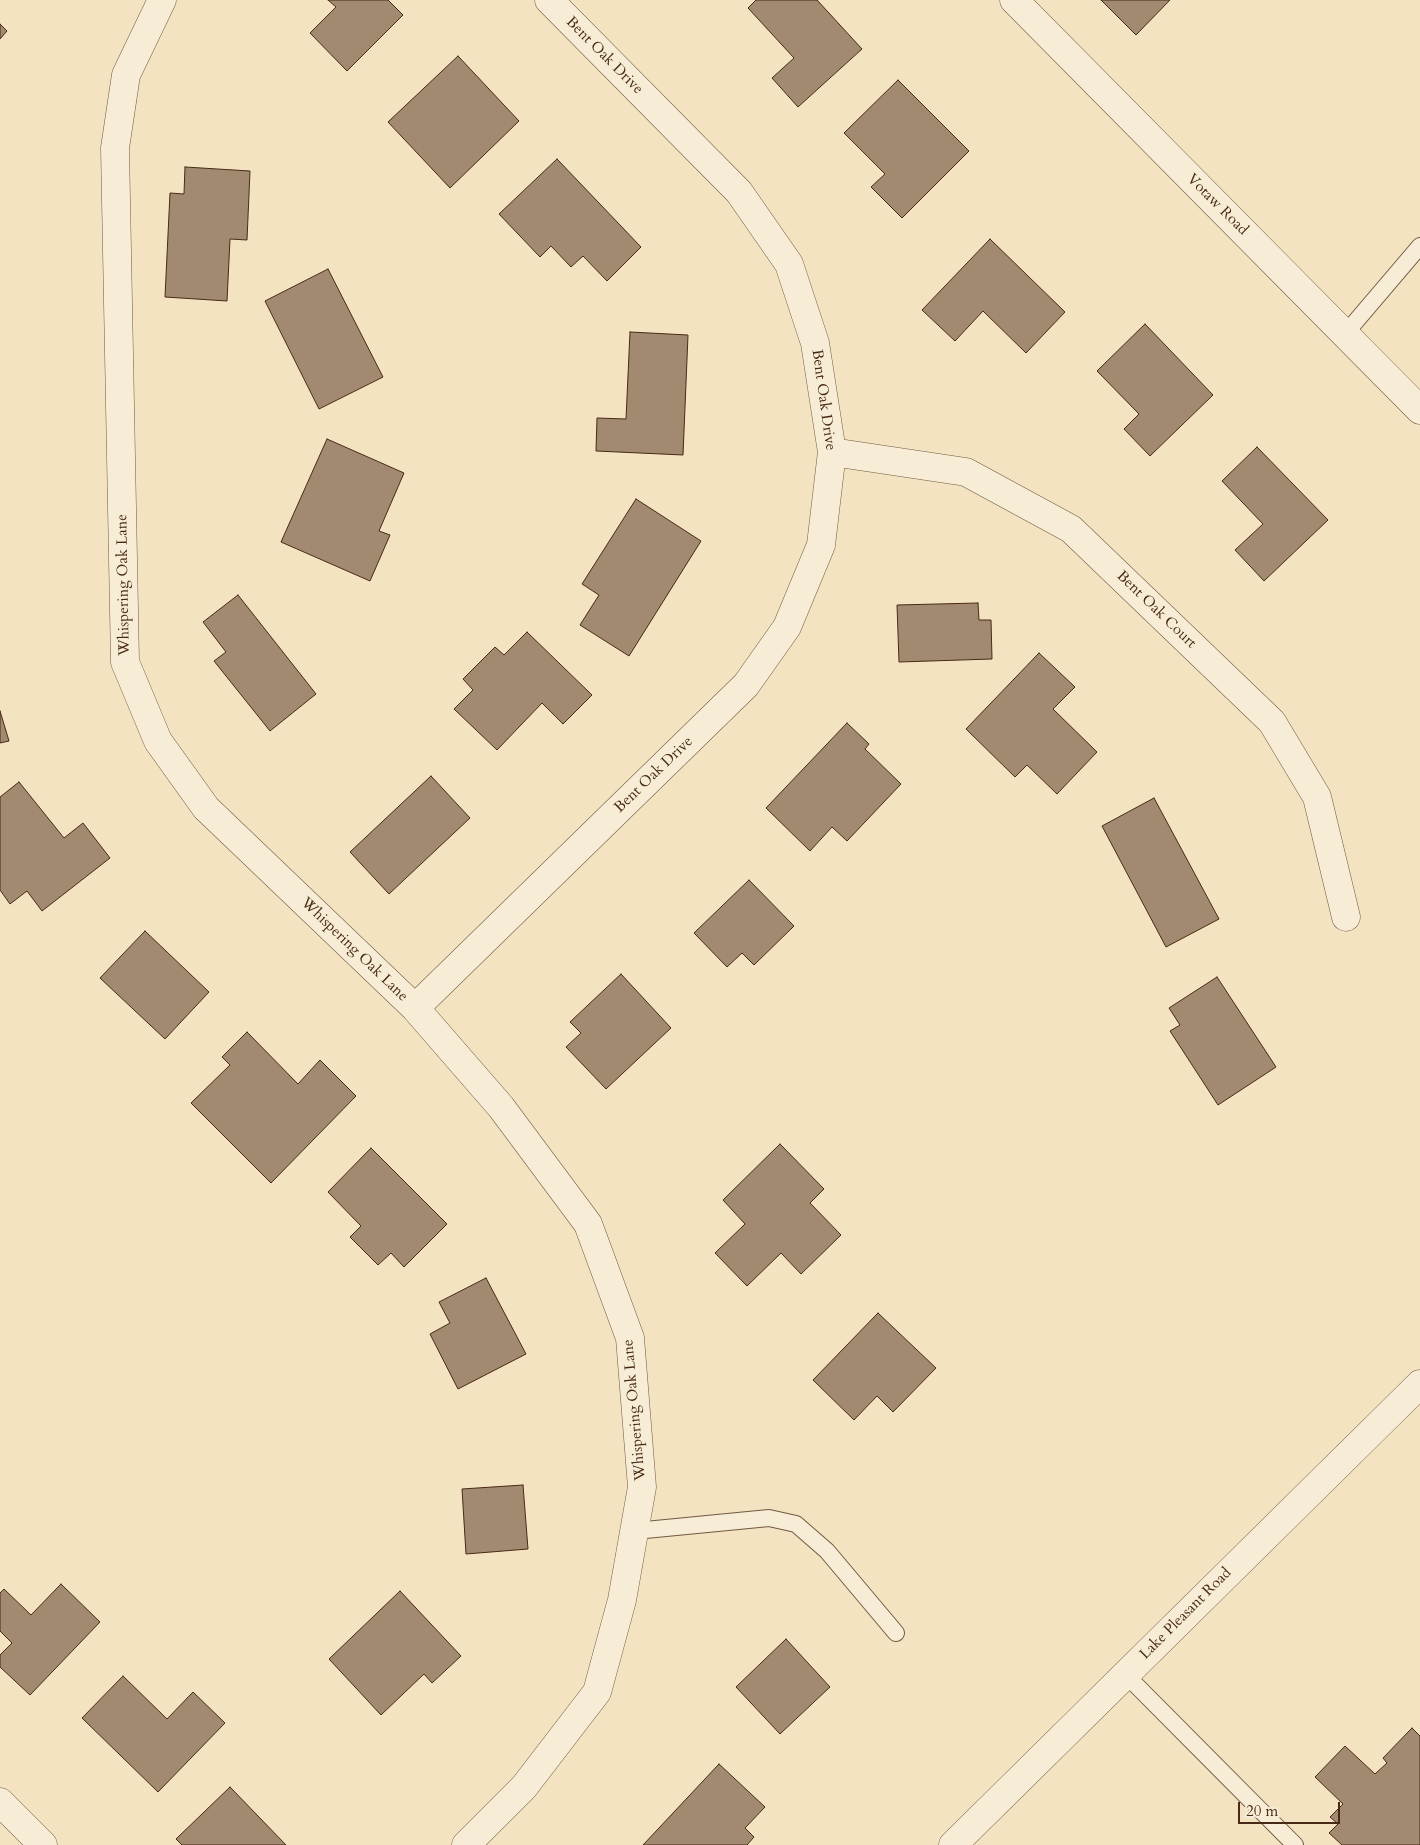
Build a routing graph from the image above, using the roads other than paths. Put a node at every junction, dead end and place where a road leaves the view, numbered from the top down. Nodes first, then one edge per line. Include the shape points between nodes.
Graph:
1 (162, 0) edge
2 (549, 0) edge
3 (1014, 0) edge
4 (1420, 246) edge
5 (1345, 334) junction
6 (1420, 410) edge
7 (832, 452) junction
8 (1346, 917) dead end
9 (415, 1008) junction
10 (1420, 1384) edge
11 (634, 1531) junction
12 (896, 1633) dead end
13 (1125, 1674) junction
14 (0, 1802) edge
15 (43, 1845) edge
16 (466, 1845) edge
17 (953, 1845) edge
18 (1295, 1845) edge

1 - 9 street, Whispering Oak Lane via 126,76 116,148 125,662 158,741 206,808
2 - 7 street, Bent Oak Drive via 739,192 789,264 814,342
3 - 5 street, Votaw Road
4 - 5 lane
5 - 6 street, Votaw Road
7 - 8 street, Bent Oak Court via 966,472 1071,529 1272,722 1317,797
7 - 9 street, Bent Oak Drive via 821,545 786,627 746,685
9 - 11 street, Whispering Oak Lane via 501,1107 588,1224 630,1338 642,1487
10 - 13 street, Lake Pleasant Road
11 - 12 lane via 769,1518 796,1524 827,1551
11 - 16 street, Whispering Oak Lane via 622,1600 597,1692 524,1787
13 - 17 street, Lake Pleasant Road
13 - 18 lane
14 - 15 street

